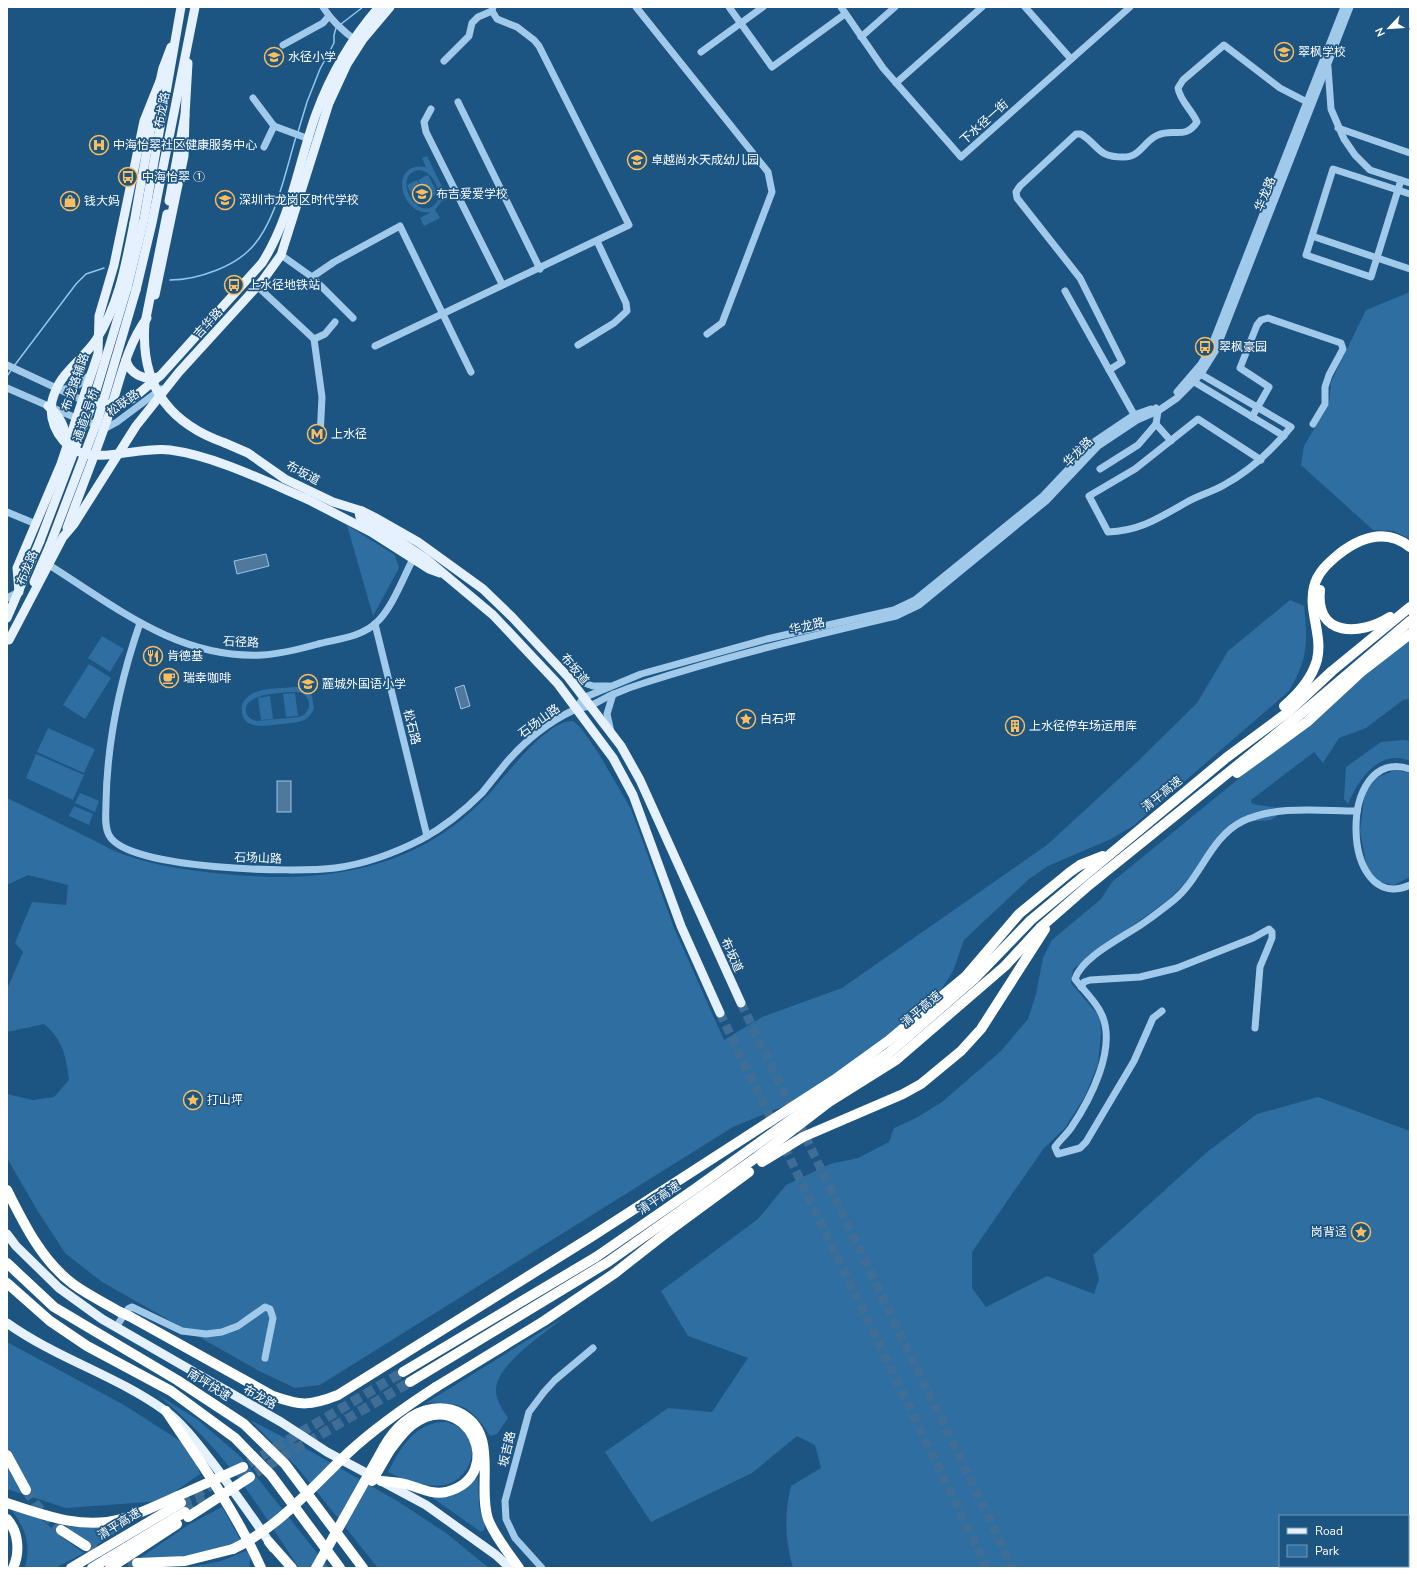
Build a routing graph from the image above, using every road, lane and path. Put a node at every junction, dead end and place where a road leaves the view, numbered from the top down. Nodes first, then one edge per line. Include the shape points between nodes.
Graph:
1 (181, 7) edge
2 (194, 7) edge
3 (323, 7) edge
4 (379, 7) edge
5 (390, 7) edge
6 (636, 7) edge
7 (729, 7) edge
8 (763, 7) edge
9 (840, 7) edge
10 (895, 7) edge
11 (982, 7) edge
12 (1130, 7) edge
13 (1344, 7) edge
14 (1350, 7) edge
15 (1028, 8) edge
16 (492, 9) edge
17 (845, 14) junction
18 (330, 17) junction
19 (740, 23) junction
20 (178, 31) junction
21 (862, 37) junction
22 (353, 39) junction
23 (188, 43) junction
24 (283, 45) dead end
25 (1327, 50) junction
26 (701, 52) dead end
27 (1071, 59) junction
28 (444, 61) dead end
29 (1328, 64) junction
30 (160, 81) junction
31 (896, 83) junction
32 (253, 98) dead end
33 (458, 102) dead end
34 (1307, 102) junction
35 (432, 109) dead end
36 (186, 115) junction
37 (274, 126) junction
38 (1338, 128) junction
39 (309, 139) junction
40 (264, 147) dead end
41 (1410, 153) edge
42 (1401, 180) junction
43 (1410, 183) edge
44 (1398, 190) junction
45 (1410, 194) edge
46 (1312, 236) junction
47 (143, 241) junction
48 (597, 241) junction
49 (282, 255) junction
50 (1377, 258) junction
51 (540, 269) junction
52 (1410, 269) edge
53 (312, 277) junction
54 (502, 284) junction
55 (257, 286) junction
56 (1066, 291) dead end
57 (442, 313) junction
58 (353, 318) dead end
59 (336, 322) dead end
60 (707, 334) dead end
61 (314, 339) junction
62 (578, 345) dead end
63 (375, 346) dead end
64 (126, 360) junction
65 (7, 365) edge
66 (1109, 370) junction
67 (179, 372) junction
68 (470, 372) dead end
69 (1198, 373) junction
70 (91, 374) junction
71 (161, 375) junction
72 (1191, 380) junction
73 (8, 389) edge
74 (60, 390) junction
75 (82, 400) junction
76 (48, 406) junction
77 (112, 406) junction
78 (1257, 408) junction
79 (1157, 409) junction
80 (1136, 417) junction
81 (1252, 417) junction
82 (76, 418) junction
83 (1156, 424) junction
84 (1313, 424) dead end
85 (104, 428) junction
86 (1284, 436) junction
87 (316, 438) dead end
88 (1171, 441) junction
89 (65, 451) junction
90 (1261, 460) junction
91 (1100, 469) dead end
92 (7, 512) edge
93 (361, 514) junction
94 (36, 524) junction
95 (63, 537) junction
96 (40, 541) joint
97 (50, 545) joint
98 (1410, 547) edge
99 (1410, 555) edge
100 (413, 559) junction
101 (49, 565) junction
102 (442, 574) junction
103 (19, 592) junction
104 (7, 598) edge
105 (1410, 605) edge
106 (7, 618) edge
107 (1410, 621) edge
108 (140, 623) junction
109 (375, 624) junction
110 (1410, 634) edge
111 (8, 643) edge
112 (568, 678) junction
113 (613, 686) junction
114 (613, 694) junction
115 (583, 698) junction
116 (590, 706) junction
117 (576, 708) junction
118 (611, 734) junction
119 (1226, 758) junction
120 (1410, 768) edge
121 (1357, 811) junction
122 (1162, 825) junction
123 (427, 836) junction
124 (1108, 855) junction
125 (1410, 885) edge
126 (1054, 916) junction
127 (1081, 987) junction
128 (741, 1003) tunnel mouth
129 (1162, 1011) dead end
130 (720, 1013) tunnel mouth
131 (1255, 1028) dead end
132 (7, 1190) edge
133 (7, 1234) edge
134 (7, 1263) edge
135 (7, 1283) edge
136 (7, 1323) edge
137 (116, 1327) junction
138 (593, 1348) dead end
139 (265, 1358) dead end
140 (403, 1372) tunnel mouth
141 (410, 1382) tunnel mouth
142 (166, 1411) junction
143 (387, 1448) junction
144 (7, 1455) edge
145 (243, 1467) tunnel mouth
146 (250, 1476) tunnel mouth
147 (381, 1481) junction
148 (26, 1490) tunnel mouth
149 (7, 1503) edge
150 (183, 1507) junction
151 (7, 1519) edge
152 (61, 1530) tunnel mouth
153 (269, 1542) junction
154 (86, 1546) tunnel mouth
155 (137, 1563) tunnel mouth
156 (13, 1568) edge
157 (71, 1568) edge
158 (92, 1568) edge
159 (110, 1568) edge
160 (261, 1568) edge
161 (286, 1568) edge
162 (292, 1568) edge
163 (316, 1568) edge
164 (323, 1568) edge
165 (340, 1568) edge
166 (363, 1568) edge
167 (510, 1568) edge
168 (519, 1568) edge
169 (542, 1568) edge

1 - 20 main road, 布龙路
2 - 23 main road, 布龙路
3 - 18 street
4 - 22 main road, 吉华路
5 - 22 main road, 吉华路
6 - 60 street via 768,172 772,192 722,323
7 - 19 street
8 - 19 street
9 - 17 street, 下水径一街
10 - 21 street
11 - 31 street
12 - 27 street, 下水径一街
13 - 25 street, 华龙路
14 - 29 street, 华龙路
15 - 27 street
16 - 28 street via 472,23 469,36
16 - 48 street via 497,19 517,27 539,46 629,225
17 - 19 street via 772,67
17 - 21 street, 下水径一街
18 - 22 street
18 - 24 street
19 - 26 street
20 - 30 main road via 166,58
20 - 47 main road, 布龙路
21 - 31 street, 下水径一街
22 - 39 main road, 吉华路 via 332,77 316,114
22 - 49 main road, 吉华路 via 347,64 329,102
23 - 36 main road
23 - 47 main road, 布龙路
25 - 29 street
25 - 34 street, 华龙路
27 - 31 street, 下水径一街 via 961,156
29 - 38 street via 1331,109
29 - 69 street, 华龙路 via 1216,350
30 - 70 main road, 布龙路辅路 via 144,121 114,265 99,316 99,350
30 - 100 main road, bridge via 121,283 110,316 91,348 64,377 54,394 51,410 56,431 71,447 86,454 103,456 141,450 170,450 250,475 307,499 371,532
32 - 37 street
33 - 51 street
34 - 66 street via 1280,88 1224,45 1183,80 1178,88 1179,95 1197,122 1193,128 1183,133 1157,135 1130,156 1102,154 1081,134 1076,134 1020,186 1016,192 1017,198 1080,278 1122,362
34 - 69 street, 华龙路
35 - 54 street via 424,122 426,132
36 - 64 main road via 184,156 151,309
36 - 93 main road, 布坂道, bridge via 145,323 143,340 151,380 174,414 201,433 248,453 285,479
37 - 39 street
37 - 40 street
38 - 41 street
38 - 42 street via 1355,155 1370,170
39 - 71 main road, 吉华路 via 283,222 270,251 249,280
42 - 43 street
42 - 44 street
44 - 45 street
44 - 46 street via 1333,169
44 - 50 street
46 - 50 street
46 - 50 street via 1306,255 1371,277
47 - 96 main road, 通道2号桥, bridge via 92,404
47 - 97 main road, 通道2号桥, bridge via 136,290 98,419
48 - 51 street
48 - 62 street via 626,303 627,311 614,323
49 - 53 street
49 - 55 main road, 吉华路
50 - 52 street
51 - 54 street
53 - 57 street via 400,226
53 - 58 street
54 - 57 street
55 - 61 street
55 - 67 main road, 吉华路
56 - 66 street
57 - 63 street
57 - 68 street
59 - 61 street via 325,334
61 - 87 street via 322,397 320,437
64 - 71 main road via 131,370 142,377
64 - 77 main road
65 - 74 street
66 - 80 street
67 - 85 street, 松联路 via 128,414
67 - 95 main road, 吉华路 via 128,436 74,524
69 - 72 street, 华龙路
69 - 78 street
70 - 74 street via 78,385
70 - 75 main road, 布龙路辅路
71 - 77 main road, 吉华路 via 132,399
72 - 79 street, 华龙路 via 1177,398
72 - 81 street
73 - 76 street, 松联路
74 - 75 street
75 - 77 main road
75 - 82 main road, 布龙路辅路
76 - 82 street, 松联路
76 - 89 main road via 57,414 63,426
77 - 85 main road
78 - 81 street
78 - 84 street via 1269,388 1240,368 1257,325 1261,320 1268,318 1341,343 1342,349 1325,387 1325,404
78 - 86 street via 1291,427
79 - 80 street, 华龙路
79 - 83 street
80 - 113 street, 华龙路 via 1094,442 1043,496 906,605 894,610 767,639 641,674
80 - 114 street, 华龙路 via 1098,446 1046,501 908,611 766,647
81 - 86 street
82 - 85 street, 松联路
82 - 89 main road, 布龙路辅路
83 - 88 street
83 - 91 street via 1138,445
85 - 95 main road
86 - 90 street
88 - 90 street via 1198,419
88 - 90 street via 1135,470 1089,496 1108,532 1124,531 1152,523 1189,501 1224,485
89 - 94 main road, 布龙路辅路
92 - 94 street
93 - 102 main road, 布坂道 via 425,558
93 - 112 main road, 布坂道 via 418,542 483,589 512,616
94 - 103 main road, 布龙路辅路 via 17,568
95 - 101 main road, 吉华路
96 - 103 main road, 布龙路
97 - 111 main road, 布龙路
98 - 119 highway via 1393,537 1366,538 1350,546 1321,571 1314,588 1313,603 1318,647 1311,674 1291,700
99 - 105 highway via 1391,543 1375,542 1362,546 1326,575 1319,596 1321,609 1328,620 1337,628 1350,631 1372,626
100 - 102 main road
100 - 109 street, 石径路 via 385,613
101 - 108 street, 石径路
101 - 111 main road, 吉华路
102 - 117 main road, 布坂道 via 494,615 558,684
103 - 104 street
103 - 106 main road, 布龙路
105 - 119 highway, 清平高速 via 1288,712
107 - 122 highway, 清平高速 via 1296,718
108 - 109 street, 石径路 via 169,638 199,649 250,655 289,651 357,634
108 - 123 street, 石场山路 via 120,692 109,759 106,828 113,842 162,858 217,868 314,870 359,863 395,851
109 - 123 street, 松石路
110 - 122 highway via 1361,672 1299,728
112 - 113 street via 593,686
112 - 115 main road, 布坂道
113 - 115 street, 华龙路
114 - 116 street, 华龙路
114 - 118 street via 607,714
115 - 116 main road, 布坂道
115 - 117 street
116 - 117 street, 华龙路
116 - 118 main road, 布坂道
117 - 123 street, 石场山路 via 530,740 470,804
117 - 130 main road, 布坂道 via 613,758 633,795 681,926
118 - 128 main road, 布坂道 via 621,746 640,780
119 - 124 highway, 清平高速
120 - 121 street via 1395,766 1374,775 1363,791
121 - 125 street via 1359,852 1364,871 1382,886 1398,889
121 - 127 street via 1276,812 1236,825 1215,845 1175,899 1078,971 1075,979
122 - 126 highway, 清平高速
124 - 132 highway via 1080,865 1060,879 1010,922 962,979 888,1041 834,1080 591,1237 338,1395 310,1404 294,1404 273,1396 72,1284 48,1260
124 - 140 highway, 清平高速 via 1028,922 974,979 885,1056 596,1257
126 - 141 highway, 清平高速 via 1005,966 896,1060 829,1102 757,1157 608,1262
126 - 155 highway, bridge via 981,1028 961,1051 921,1084 807,1135 780,1150 666,1232 615,1273 544,1321 400,1410 372,1432 272,1525 233,1550 186,1561
127 - 129 street via 1104,1020 1106,1034 1103,1060 1097,1082 1072,1126 1055,1147 1058,1154 1080,1148 1086,1142 1134,1061 1153,1018
127 - 131 street via 1084,982 1090,980 1140,977 1177,968 1253,938 1269,929 1272,938 1260,967
133 - 137 main road, 布龙路 via 59,1288
134 - 166 highway, 南坪快速 via 54,1307 177,1380 244,1424 285,1464
135 - 165 highway via 50,1321 87,1346 171,1391 235,1438 271,1475
136 - 142 main road via 45,1347 134,1390
137 - 139 street via 128,1308 132,1307 182,1332 222,1332 238,1326 265,1307 270,1309 274,1318
137 - 147 main road, 布龙路 via 281,1422 327,1452
138 - 169 street, 坂吉路 via 555,1380 529,1412 505,1501 505,1515 512,1534
142 - 153 main road via 197,1443
142 - 160 highway via 234,1516
143 - 147 highway via 413,1424 430,1417 446,1416 460,1421 472,1433 478,1455 470,1477 461,1485 445,1492 436,1493 405,1484
143 - 163 highway, bridge
143 - 164 highway, bridge
143 - 168 highway via 398,1428 409,1418 423,1411 438,1408 452,1410 471,1420 484,1447 484,1501 488,1518
144 - 148 highway
145 - 150 highway, bridge
146 - 150 highway, bridge
147 - 167 main road, 布龙路 via 426,1505
149 - 150 highway via 65,1520 92,1524 120,1520 144,1511
150 - 157 highway, 清平高速
150 - 158 highway, 清平高速
150 - 159 highway
151 - 156 highway via 17,1538 18,1558
152 - 154 highway
153 - 161 main road
153 - 162 highway

